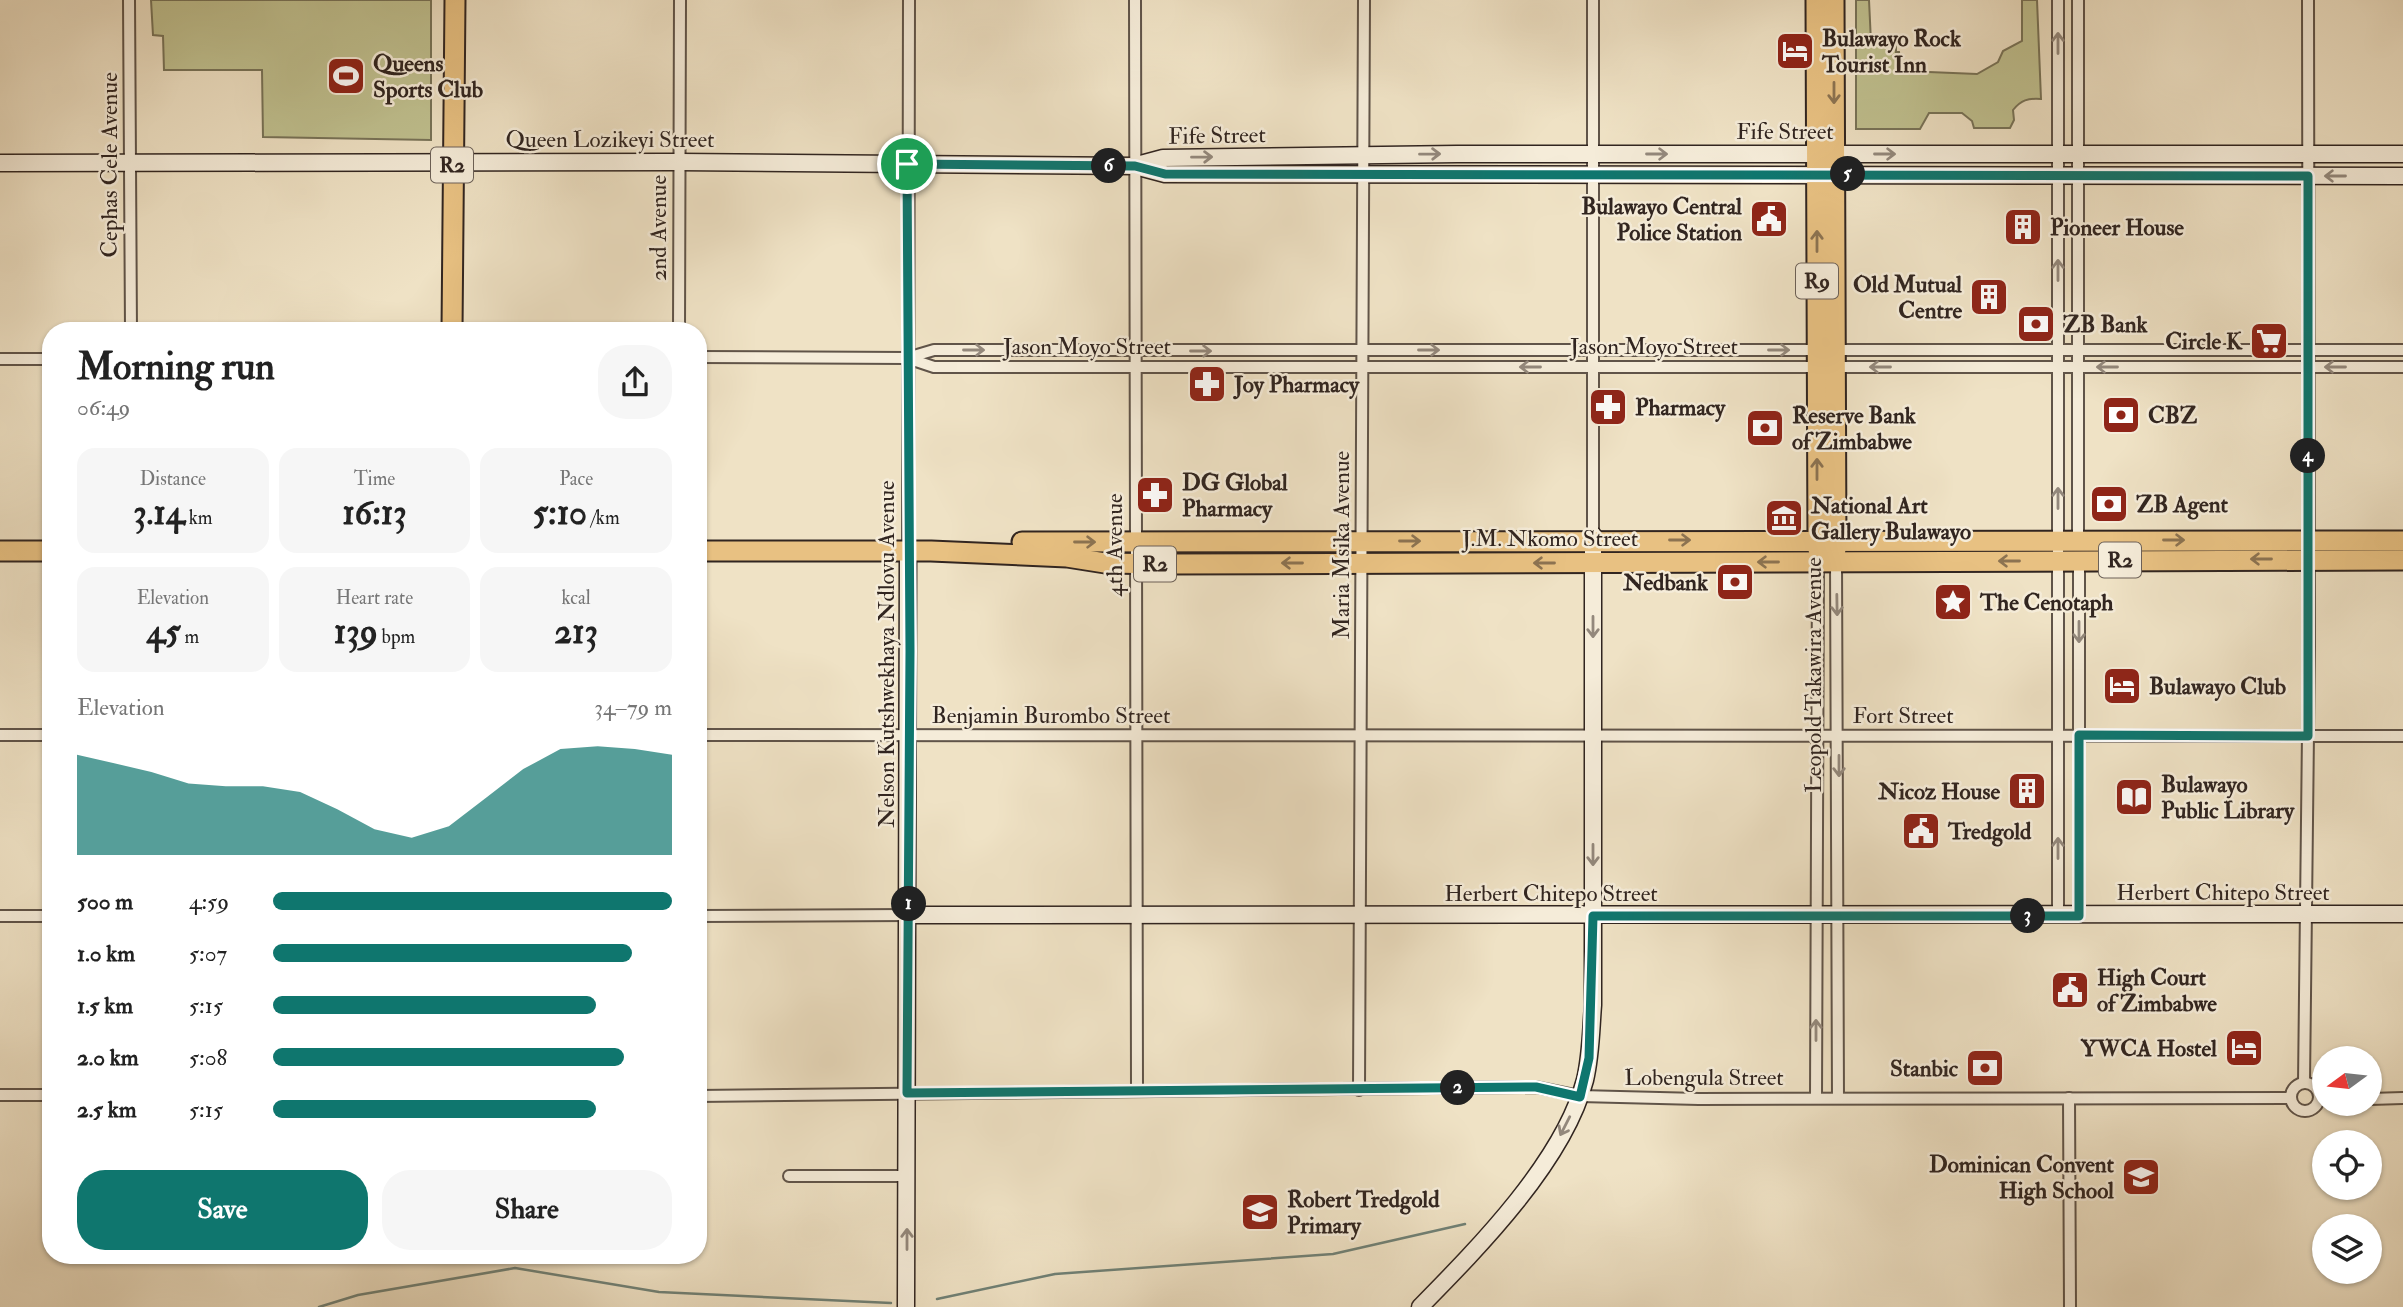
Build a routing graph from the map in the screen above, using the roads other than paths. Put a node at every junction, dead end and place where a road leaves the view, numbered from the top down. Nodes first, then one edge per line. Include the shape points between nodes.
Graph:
1 (129, 0) edge
2 (455, 0) edge
3 (680, 0) edge
4 (909, 0) edge
5 (1135, 0) edge
6 (1364, 0) edge
7 (1593, 0) edge
8 (1816, 0) edge
9 (1833, 0) edge
10 (2058, 0) edge
11 (2078, 0) edge
12 (2308, 0) edge
13 (1593, 154) junction
14 (1825, 154) junction
15 (2058, 154) junction
16 (2078, 154) junction
17 (2308, 154) junction
18 (2403, 154) edge
19 (1364, 155) junction
20 (453, 161) junction
21 (679, 162) junction
22 (0, 163) edge
23 (130, 163) junction
24 (907, 164) junction
25 (1135, 166) junction
26 (1364, 173) junction
27 (1593, 173) junction
28 (1826, 174) junction
29 (2058, 175) junction
30 (2078, 175) junction
31 (2308, 176) junction
32 (2403, 176) edge
33 (131, 322) edge
34 (452, 322) edge
35 (679, 322) edge
36 (1135, 350) junction
37 (2058, 350) junction
38 (2078, 350) junction
39 (2308, 350) junction
40 (2403, 350) edge
41 (1363, 351) junction
42 (1593, 351) junction
43 (707, 357) edge
44 (907, 358) junction
45 (0, 359) edge
46 (42, 359) edge
47 (1826, 359) junction
48 (1135, 367) junction
49 (1363, 367) junction
50 (1593, 367) junction
51 (2308, 367) junction
52 (2058, 368) junction
53 (2078, 368) junction
54 (2403, 368) edge
55 (1593, 538) junction
56 (1827, 539) junction
57 (2058, 540) junction
58 (2078, 540) junction
59 (1362, 541) junction
60 (2403, 541) edge
61 (707, 542) edge
62 (1135, 542) junction
63 (908, 547) junction
64 (2309, 550) junction
65 (0, 551) edge
66 (42, 551) edge
67 (707, 551) edge
68 (2058, 560) junction
69 (2078, 560) junction
70 (2403, 560) edge
71 (1827, 561) junction
72 (1593, 562) junction
73 (1135, 563) junction
74 (1362, 563) junction
75 (0, 734) edge
76 (707, 734) edge
77 (42, 735) edge
78 (910, 735) junction
79 (2058, 735) junction
80 (2079, 735) junction
81 (1136, 736) junction
82 (1593, 736) junction
83 (1817, 736) junction
84 (1839, 736) junction
85 (2308, 736) junction
86 (2403, 736) edge
87 (1361, 737) junction
88 (2306, 914) junction
89 (2403, 914) edge
90 (909, 915) junction
91 (0, 916) edge
92 (42, 916) edge
93 (707, 916) edge
94 (1136, 916) junction
95 (1360, 916) junction
96 (1593, 916) junction
97 (1816, 916) junction
98 (1838, 916) junction
99 (2058, 916) junction
100 (2079, 916) junction
101 (2304, 1083) junction
102 (2312, 1086) edge
103 (1359, 1090) junction
104 (1137, 1091) junction
105 (907, 1093) junction
106 (0, 1095) edge
107 (42, 1095) edge
108 (707, 1096) edge
109 (1580, 1097) junction
110 (1816, 1098) junction
111 (1838, 1098) junction
112 (2069, 1098) junction
113 (2291, 1098) junction
114 (2403, 1098) edge
115 (2382, 1099) edge
116 (2312, 1110) edge
117 (789, 1176) dead end
118 (907, 1176) junction
119 (906, 1307) edge
120 (1420, 1307) edge
121 (2070, 1307) edge

1 - 23 street, Cephas Cele Avenue
2 - 20 highway, R2
3 - 21 street, 2nd Avenue
4 - 24 street, Nelson Kutshwekhaya Ndlovu Avenue
5 - 25 street, 4th Avenue
6 - 19 street, Maria Msika Avenue
7 - 13 street
8 - 14 highway, Leopold Takawira Avenue / R9
9 -> 14 highway, Leopold Takawira Avenue / R9
15 -> 10 street
11 - 16 street
12 - 17 street
13 -> 14 street, Fife Street
19 -> 13 street, Fife Street
13 - 27 street
14 -> 15 street, Fife Street
14 - 28 highway, Leopold Takawira Avenue / R9
15 - 16 street, Fife Street
15 - 29 street
16 - 17 street, Fife Street
16 - 30 street
17 - 18 street, Fife Street
17 - 31 street
25 -> 19 street, Fife Street via 1163,158
19 - 26 street, Maria Msika Avenue
20 - 21 street, Queen Lozikeyi Street
20 - 23 street, Queen Lozikeyi Street
20 - 34 highway, R2
21 - 24 street, Queen Lozikeyi Street
21 - 35 street, 2nd Avenue
22 - 23 street, Queen Lozikeyi Street
23 - 33 street, Cephas Cele Avenue
24 - 25 street, Queen Lozikeyi Street
24 - 44 street, Nelson Kutshwekhaya Ndlovu Avenue
25 - 26 street, Fife Street via 1165,174
25 - 36 street, 4th Avenue
26 - 27 street, Fife Street
26 - 41 street, Maria Msika Avenue
27 - 28 street, Fife Street
27 - 42 street
28 - 29 street, Fife Street
28 - 47 highway, Leopold Takawira Avenue / R9
29 - 30 street, Fife Street
37 -> 29 street
30 - 31 street, Fife Street
30 - 38 street
32 -> 31 street, Fife Street
31 - 39 street
36 -> 41 street, Jason Moyo Street
44 -> 36 street, Jason Moyo Street via 934,350
36 - 48 street, 4th Avenue
37 - 38 street, Jason Moyo Street
37 - 47 street, Jason Moyo Street
37 - 52 street
38 - 39 street, Jason Moyo Street
38 - 53 street
39 - 40 street, Jason Moyo Street
39 - 51 street
41 -> 42 street, Jason Moyo Street
41 - 49 street, Maria Msika Avenue
42 -> 47 street, Jason Moyo Street
42 - 50 street
43 - 44 street, Jason Moyo Street
44 - 48 street, Jason Moyo Street via 934,367
44 - 63 street, Nelson Kutshwekhaya Ndlovu Avenue
45 - 46 street
47 - 50 street, Jason Moyo Street
52 -> 47 street, Jason Moyo Street
47 - 56 highway, Leopold Takawira Avenue / R9
48 - 49 street, Jason Moyo Street
48 - 62 street, 4th Avenue
50 -> 49 street, Jason Moyo Street
49 - 59 street, Maria Msika Avenue
50 - 55 street
51 -> 53 street, Jason Moyo Street
54 -> 51 street, Jason Moyo Street
51 - 64 street
52 - 53 street, Jason Moyo Street
57 -> 52 street
53 - 58 street
55 -> 56 highway, J.M. Nkomo Street / R2
59 -> 55 highway, J.M. Nkomo Street / R2
55 - 72 street
56 - 57 highway, J.M. Nkomo Street / R2
56 - 71 highway, Leopold Takawira Avenue / R9
57 - 58 highway, J.M. Nkomo Street / R2
57 - 68 street
58 -> 64 highway, J.M. Nkomo Street / R2
58 - 69 street
59 - 62 highway, J.M. Nkomo Street / R2
59 - 74 street, Maria Msika Avenue
60 - 64 highway, J.M. Nkomo Street / R2
61 - 63 highway, J.M. Nkomo Street / R2
63 -> 62 highway, J.M. Nkomo Street / R2
62 - 73 street, 4th Avenue
63 - 67 highway, J.M. Nkomo Street / R2
63 - 73 highway, J.M. Nkomo Street / R2
63 - 78 street, Nelson Kutshwekhaya Ndlovu Avenue
64 -> 69 highway, J.M. Nkomo Street / R2
64 - 70 highway, J.M. Nkomo Street / R2
64 - 85 street
65 - 66 highway
68 - 69 highway, J.M. Nkomo Street / R2
68 -> 71 highway, J.M. Nkomo Street / R2
68 - 79 street
69 -> 80 street
71 -> 72 highway, J.M. Nkomo Street / R2
71 - 83 street, Leopold Takawira Avenue
71 -> 84 street, Leopold Takawira Avenue
72 -> 74 highway, J.M. Nkomo Street / R2
72 -> 82 street
74 -> 73 highway, J.M. Nkomo Street / R2
73 - 81 street, 4th Avenue
74 - 87 street, Maria Msika Avenue
75 - 77 street
76 - 78 street, Benjamin Burombo Street
78 - 81 street, Benjamin Burombo Street
78 - 90 street, Nelson Kutshwekhaya Ndlovu Avenue
79 - 80 street, Fort Street
79 - 84 street, Fort Street
99 -> 79 street
80 - 85 street, Fort Street
80 - 100 street
81 - 87 street, Benjamin Burombo Street
81 - 94 street, 4th Avenue
82 - 83 street, Fort Street
82 - 87 street, Fort Street
82 -> 96 street
83 - 84 street, Fort Street
83 - 97 street, Leopold Takawira Avenue
84 -> 98 street, Leopold Takawira Avenue
85 - 86 street, Fort Street
85 - 88 street
87 - 95 street, Maria Msika Avenue
88 - 89 street, Herbert Chitepo Street
88 - 100 street, Herbert Chitepo Street
88 - 101 street
90 - 93 street, Herbert Chitepo Street
90 - 94 street, Herbert Chitepo Street
90 - 105 street, Nelson Kutshwekhaya Ndlovu Avenue
91 - 92 street
94 - 95 street, Herbert Chitepo Street
94 - 104 street, 4th Avenue
95 - 96 street, Herbert Chitepo Street
95 - 103 street, Maria Msika Avenue
96 - 97 street, Herbert Chitepo Street
96 - 109 street via 1589,1058
97 - 98 street, Herbert Chitepo Street
110 -> 97 street, Leopold Takawira Avenue
98 - 99 street, Herbert Chitepo Street
98 - 111 street, Leopold Takawira Avenue
99 - 100 street, Herbert Chitepo Street
101 - 102 street, Lobengula Street
101 - 113 street via 2294,1088
103 - 104 street, Lobengula Street
103 - 109 street, Lobengula Street via 1536,1087
104 - 105 street, Lobengula Street
105 - 108 street, Lobengula Street
105 - 118 street, Nelson Kutshwekhaya Ndlovu Avenue
106 - 107 street
109 - 110 street, Lobengula Street
109 -> 120 street via 1517,1200
110 - 111 street, Lobengula Street
111 - 112 street, Lobengula Street
112 - 113 street, Lobengula Street
112 - 121 street
113 - 116 street, Lobengula Street via 2297,1109
114 - 115 street
117 - 118 street
119 -> 118 street, Nelson Kutshwekhaya Ndlovu Avenue

